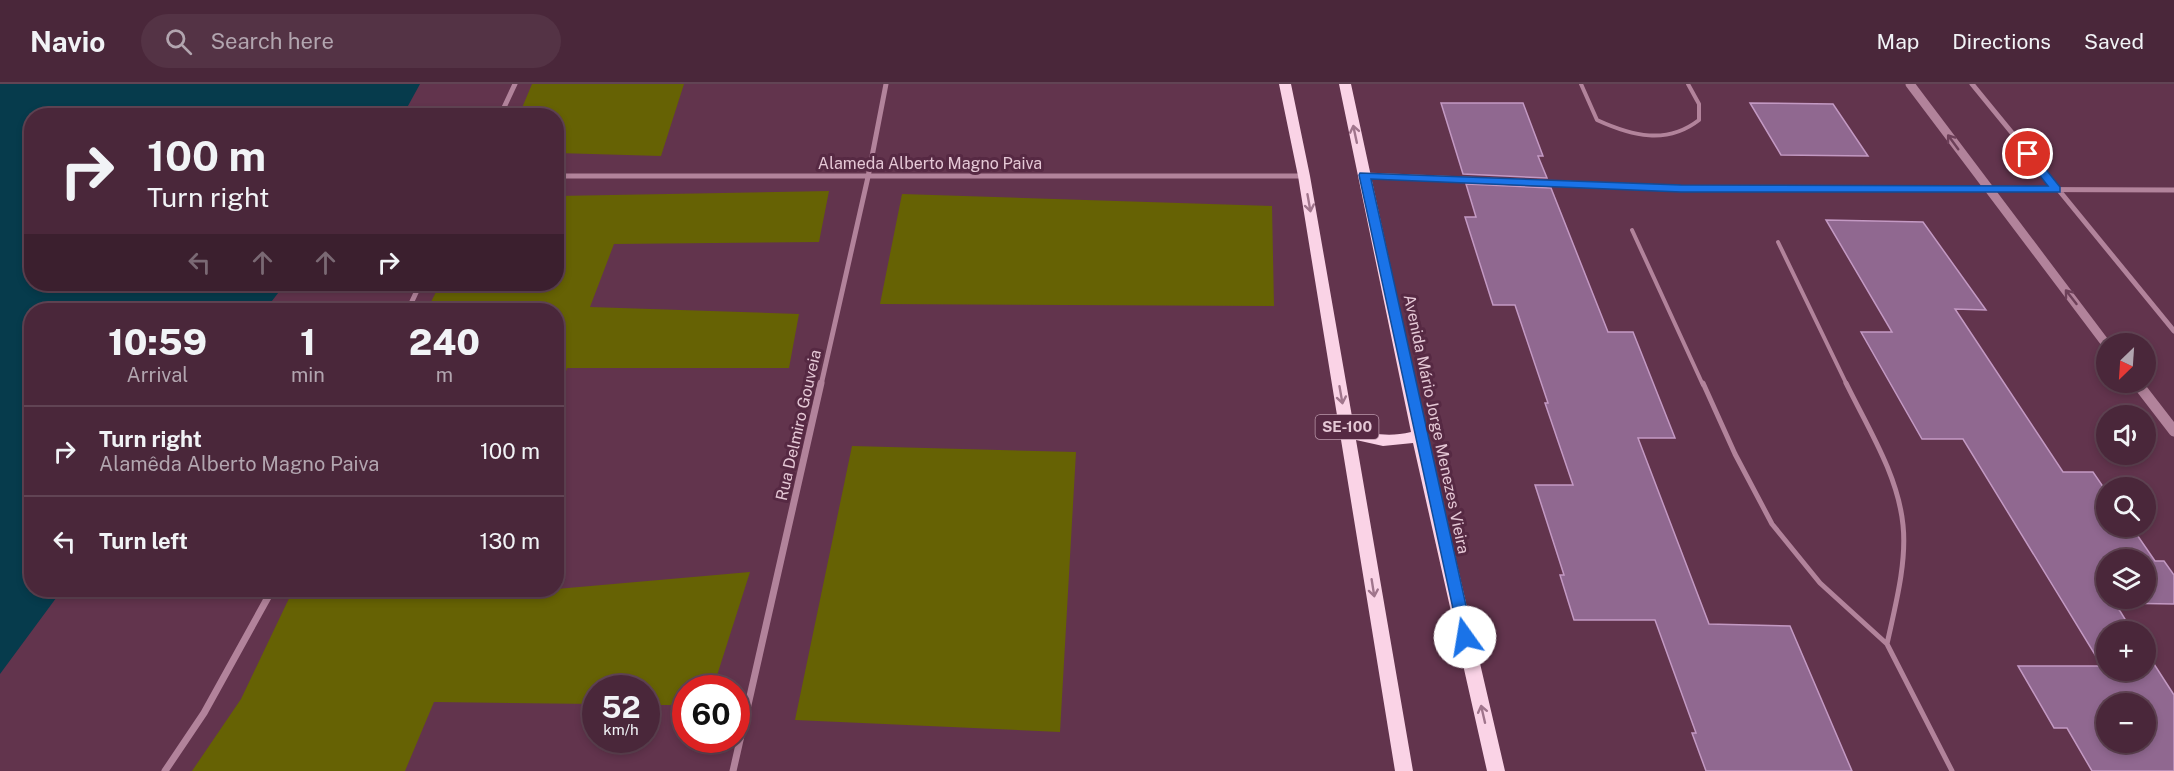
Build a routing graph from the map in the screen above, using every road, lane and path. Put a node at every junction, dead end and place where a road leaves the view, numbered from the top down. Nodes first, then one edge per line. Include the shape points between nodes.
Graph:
1 (515, 84) edge
2 (886, 84) edge
3 (1285, 84) edge
4 (1345, 84) edge
5 (1581, 84) edge
6 (1688, 84) edge
7 (1910, 84) edge
8 (1972, 84) edge
9 (504, 108) edge
10 (1364, 175) junction
11 (564, 176) edge
12 (1304, 176) junction
13 (868, 177) junction
14 (1987, 188) junction
15 (2056, 189) junction
16 (2174, 190) edge
17 (1632, 230) dead end
18 (1778, 242) dead end
19 (2174, 331) edge
20 (2098, 333) edge
21 (2145, 393) edge
22 (1347, 431) junction
23 (2174, 431) edge
24 (1419, 435) junction
25 (268, 597) edge
26 (1887, 644) junction
27 (165, 771) edge
28 (734, 771) edge
29 (1404, 771) edge
30 (1496, 771) edge
31 (1952, 771) edge

1 - 9 street
2 - 13 street, Rua Delmiro Gouveia
3 - 12 main road, SE-100
10 -> 4 main road, Avenida Mário Jorge Menezes Vieira
5 - 6 lane via 1596,120 1612,128 1667,137 1688,130 1699,120 1699,104
14 -> 7 street
8 - 15 street
10 - 14 street via 1681,188
10 - 24 main road, Avenida Mário Jorge Menezes Vieira
11 - 13 street, Alameda Alberto Magno Paiva
12 - 13 street, Alameda Alberto Magno Paiva
12 -> 22 main road, SE-100
13 - 28 street, Rua Delmiro Gouveia
14 - 15 street
20 -> 14 street
15 - 16 street
15 - 19 street
17 - 26 lane via 1735,454 1772,524 1820,583
18 - 26 lane via 1891,476 1903,525 1900,581
21 - 23 street
22 - 24 main road via 1389,441 1405,441
22 -> 29 main road, SE-100
30 -> 24 main road, Avenida Mário Jorge Menezes Vieira
25 - 27 street via 204,713
26 - 31 lane

